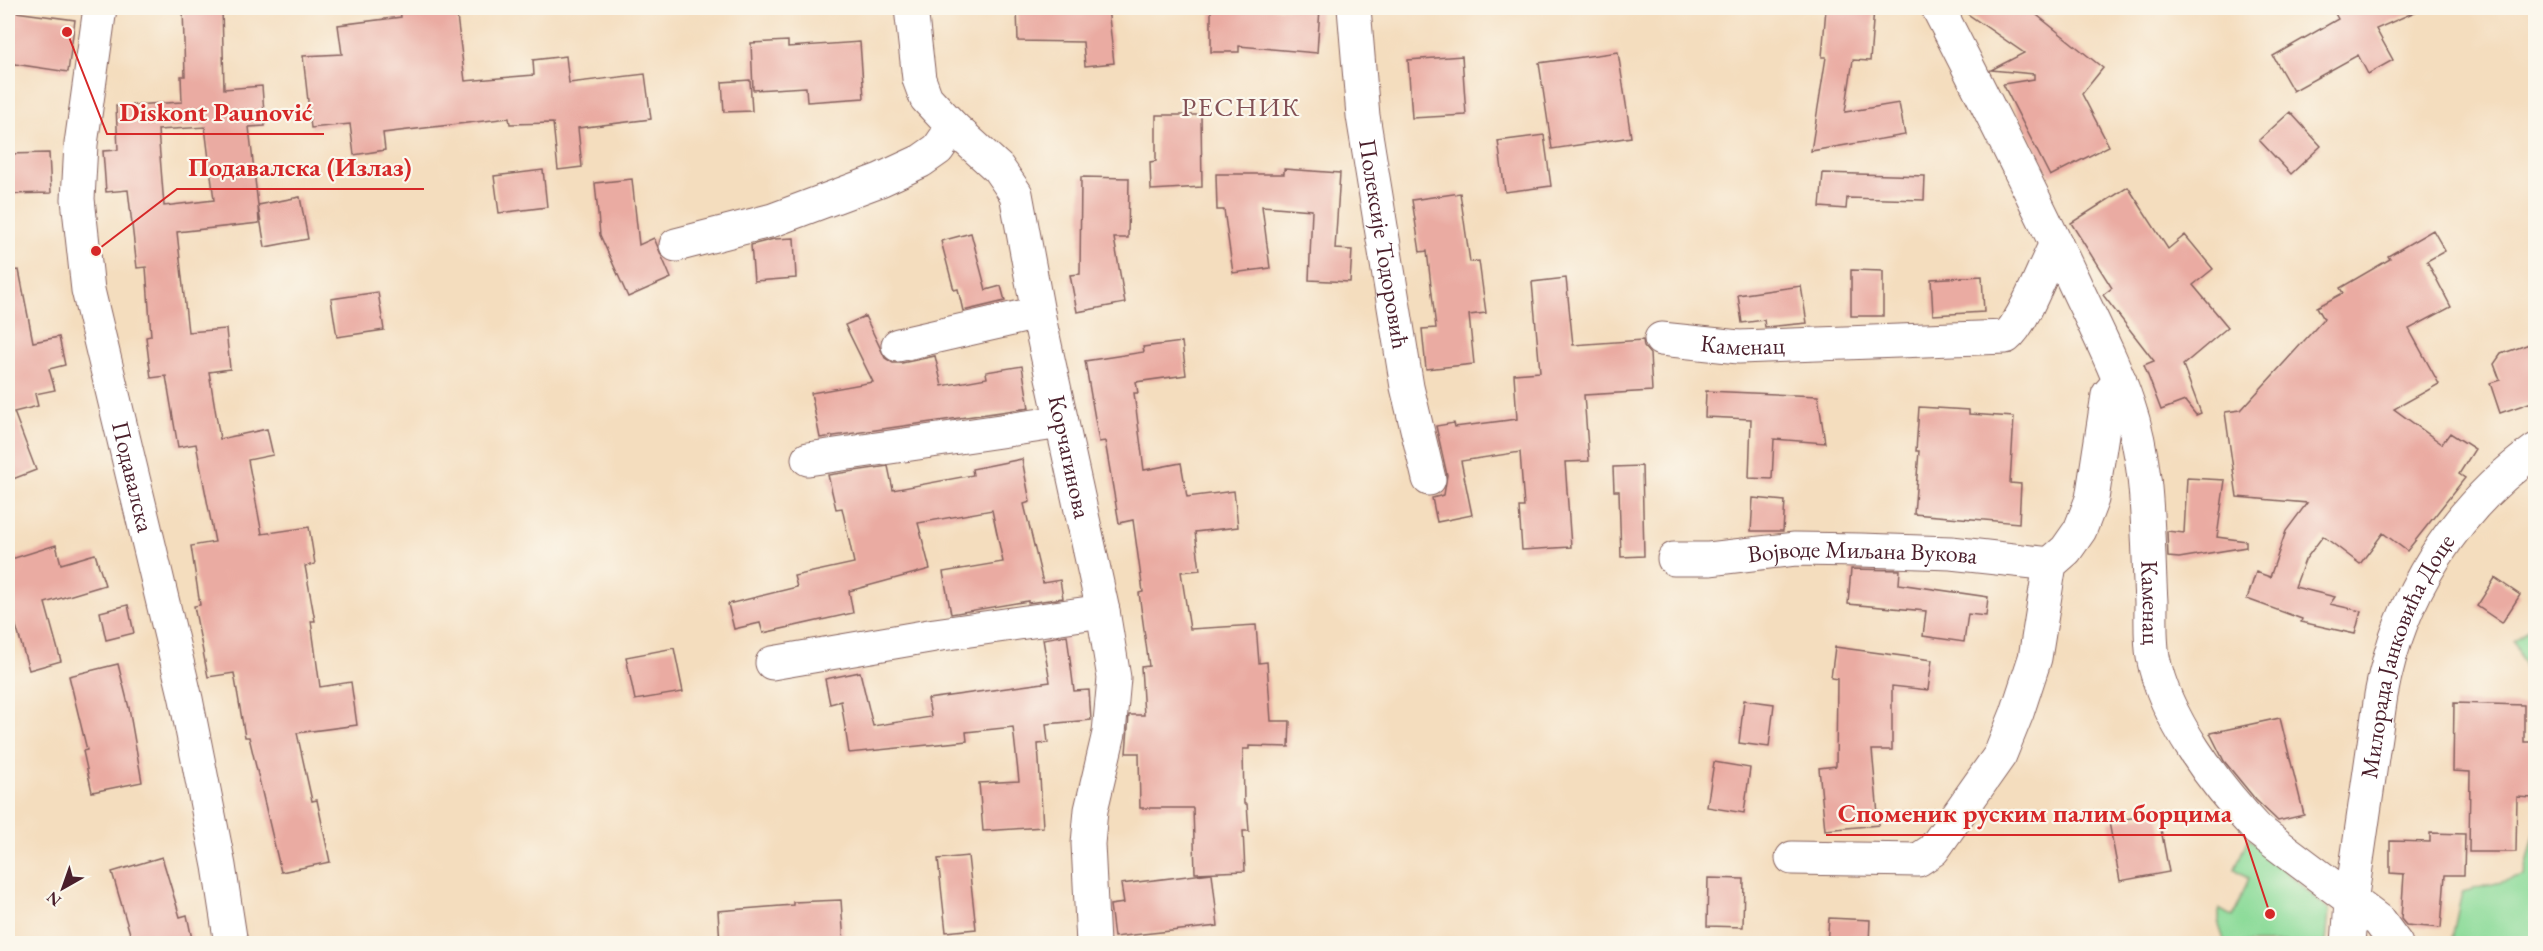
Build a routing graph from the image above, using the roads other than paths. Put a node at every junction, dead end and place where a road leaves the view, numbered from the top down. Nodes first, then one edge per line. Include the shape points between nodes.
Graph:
1 (100, 8) edge
2 (911, 8) edge
3 (1354, 8) edge
4 (1938, 8) edge
5 (953, 127) junction
6 (2056, 244) junction
7 (675, 245) dead end
8 (1038, 313) junction
9 (1660, 339) dead end
10 (898, 345) dead end
11 (2120, 381) junction
12 (1062, 422) junction
13 (2535, 450) edge
14 (808, 459) dead end
15 (1429, 479) dead end
16 (1674, 560) dead end
17 (2050, 564) junction
18 (1103, 611) junction
19 (772, 663) dead end
20 (1792, 858) dead end
21 (2351, 902) junction
22 (231, 944) edge
23 (1093, 944) edge
24 (2348, 944) edge
25 (2396, 944) edge

1 - 22 street, Подавалска via 80,163 78,199 83,257 186,699
2 - 5 street, Корчагинова via 922,90 934,109
3 - 15 street, Полексије Тодоровић via 1365,127 1407,387
4 - 6 street, Каменац
5 - 7 street via 938,149 880,180 773,220
5 - 8 street, Корчагинова via 998,168 1016,194
6 - 9 street, Каменац via 2020,320 2006,338 1739,347
6 - 11 street, Каменац
8 - 10 street
8 - 12 street, Корчагинова
11 - 17 street via 2108,395 2092,499 2080,530
11 - 21 street, Каменац via 2140,448 2153,657 2166,695 2201,760 2242,813 2266,837
12 - 14 street
12 - 18 street, Корчагинова
13 - 21 street, Милорада Јанковића Доце via 2494,484 2445,540 2396,635 2381,694
16 - 17 street, Војводе Миљана Вукова via 1795,549 1952,553
17 - 20 street via 2036,650 2000,755 1933,850 1918,860 1907,861
18 - 19 street
18 - 23 street, Корчагинова via 1114,678 1109,733 1091,810 1088,844
21 - 24 street, Милорада Јанковића Доце
21 - 25 street, Каменац via 2379,921

